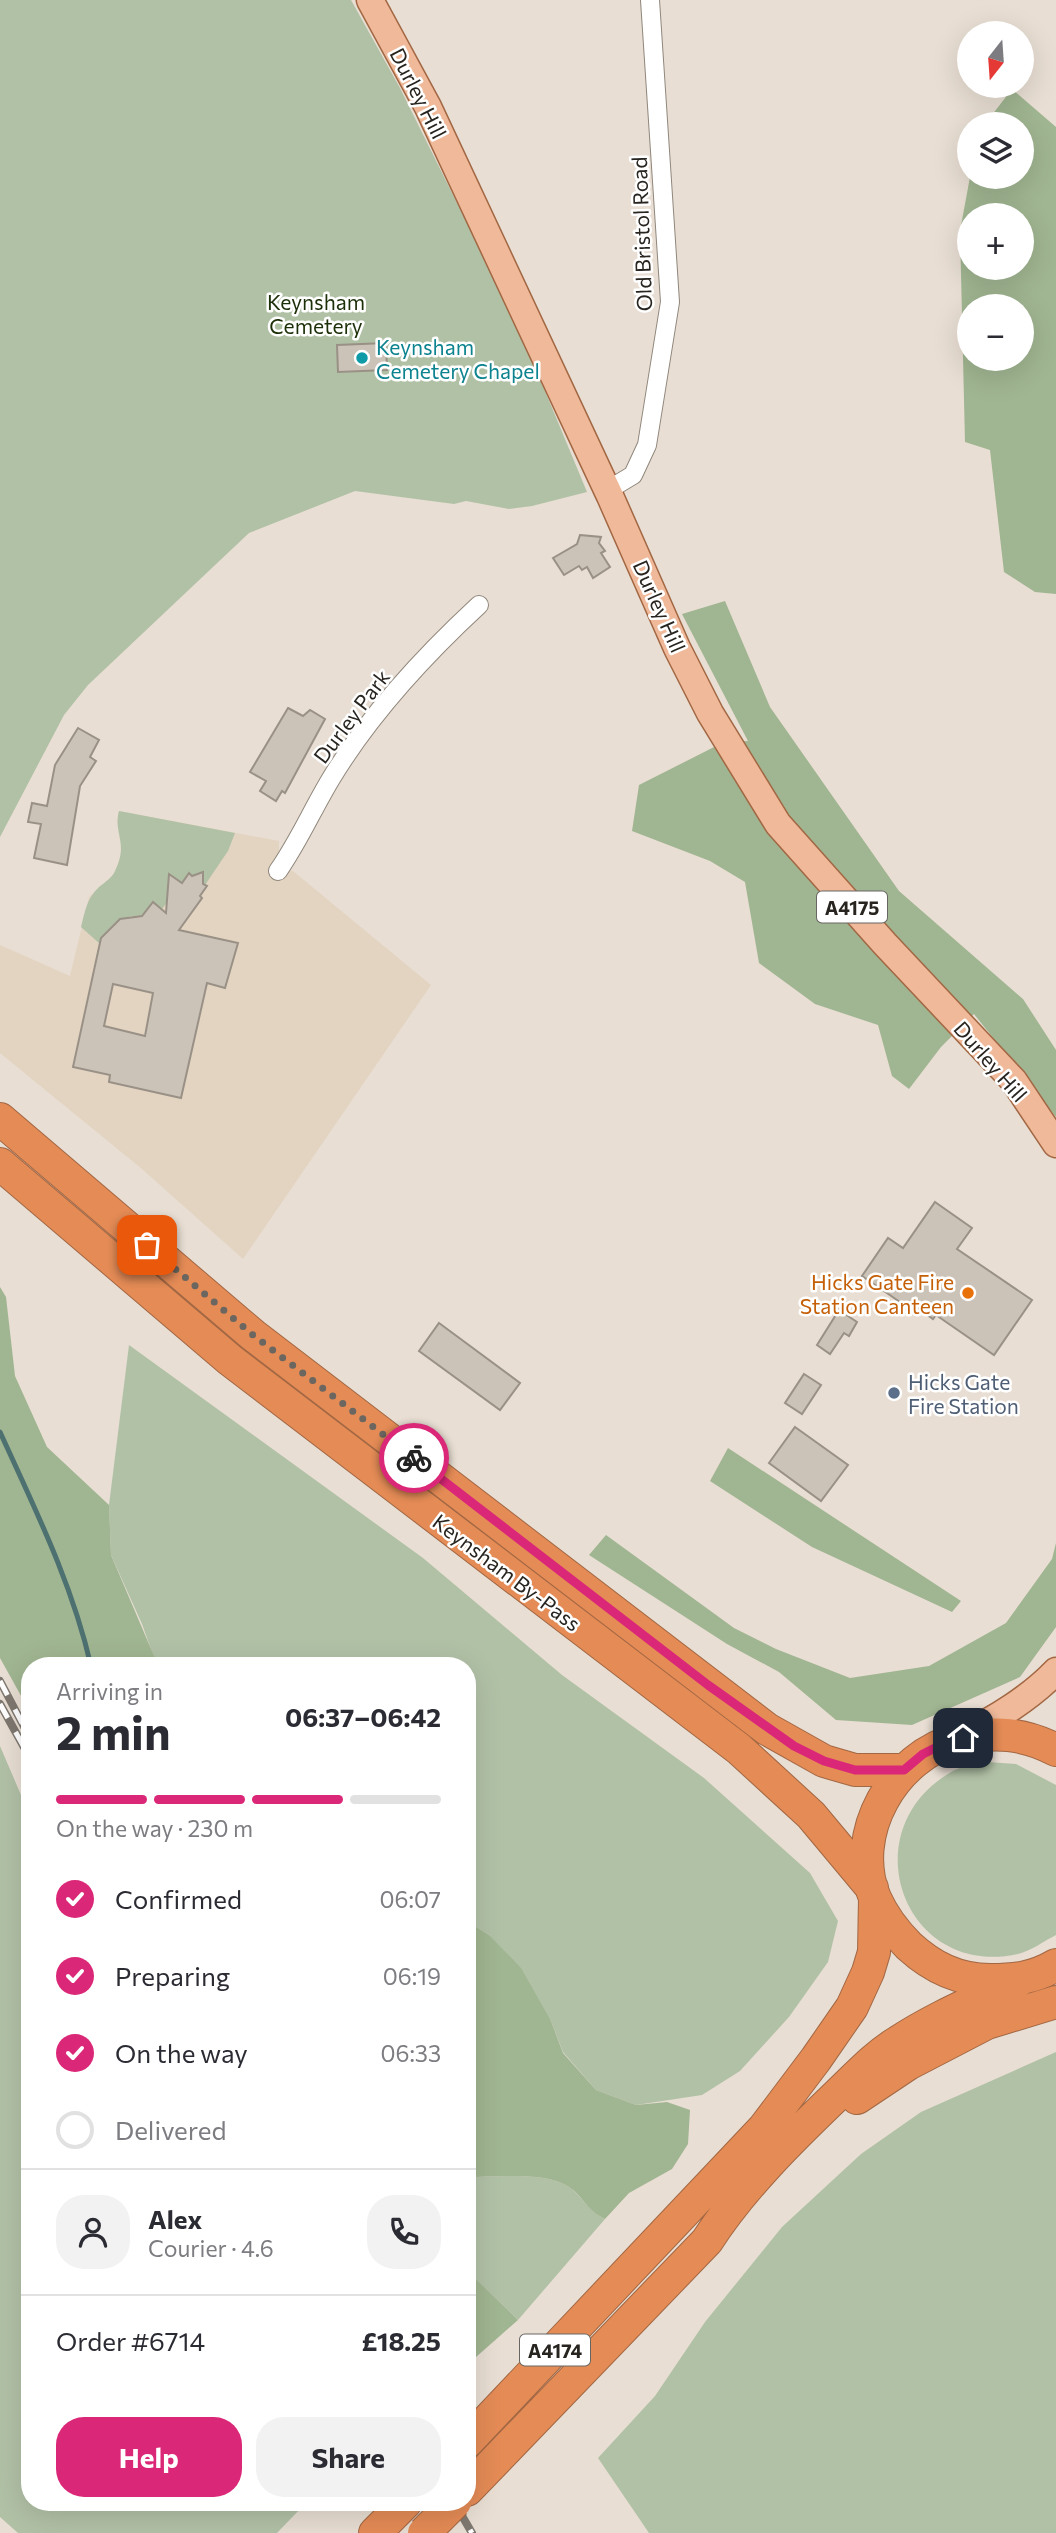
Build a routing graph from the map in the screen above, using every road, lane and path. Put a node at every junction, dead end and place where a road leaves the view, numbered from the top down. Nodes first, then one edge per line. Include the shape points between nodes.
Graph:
1 (370, 0) edge
2 (650, 0) edge
3 (608, 490) junction
4 (479, 605) dead end
5 (278, 871) dead end
6 (0, 1119) edge
7 (1056, 1144) edge
8 (0, 1164) edge
9 (1056, 1671) edge
10 (945, 1743) junction
11 (1056, 1751) edge
12 (904, 1770) junction
13 (873, 1893) junction
14 (1056, 1965) edge
15 (1021, 1979) junction
16 (1056, 2002) edge
17 (721, 2220) junction
18 (476, 2433) edge
19 (476, 2481) edge
20 (396, 2511) edge
21 (446, 2511) edge
22 (378, 2530) edge
23 (424, 2533) edge

1 - 3 main road, Durley Hill / A4175 via 428,107
2 - 3 street, Old Bristol Road via 670,302 647,445 633,475
3 - 7 main road, Durley Hill / A4175 via 699,691 778,824 1014,1081
4 - 5 street, Durley Park via 368,726 332,777
6 - 12 highway, Keynsham By-Pass via 253,1335 767,1729 794,1746 855,1770
8 - 13 highway, Keynsham By-Pass via 230,1360 739,1749 811,1815
9 - 10 main road via 982,1726
10 - 11 highway via 982,1733 1009,1734
10 - 12 highway
12 - 13 highway via 874,1819 869,1844
13 - 15 highway, Keynsham By-Pass via 903,1940 942,1970 965,1978
13 - 18 highway, A4174 via 874,1952 868,1972 852,2007 816,2059 764,2128
14 - 15 highway
15 - 17 highway, A4174 via 925,2025 880,2055 812,2119
16 - 17 highway via 987,2022 898,2069 825,2123
17 - 19 highway, A4174 via 707,2241
20 - 22 highway
21 - 23 highway, bridge

